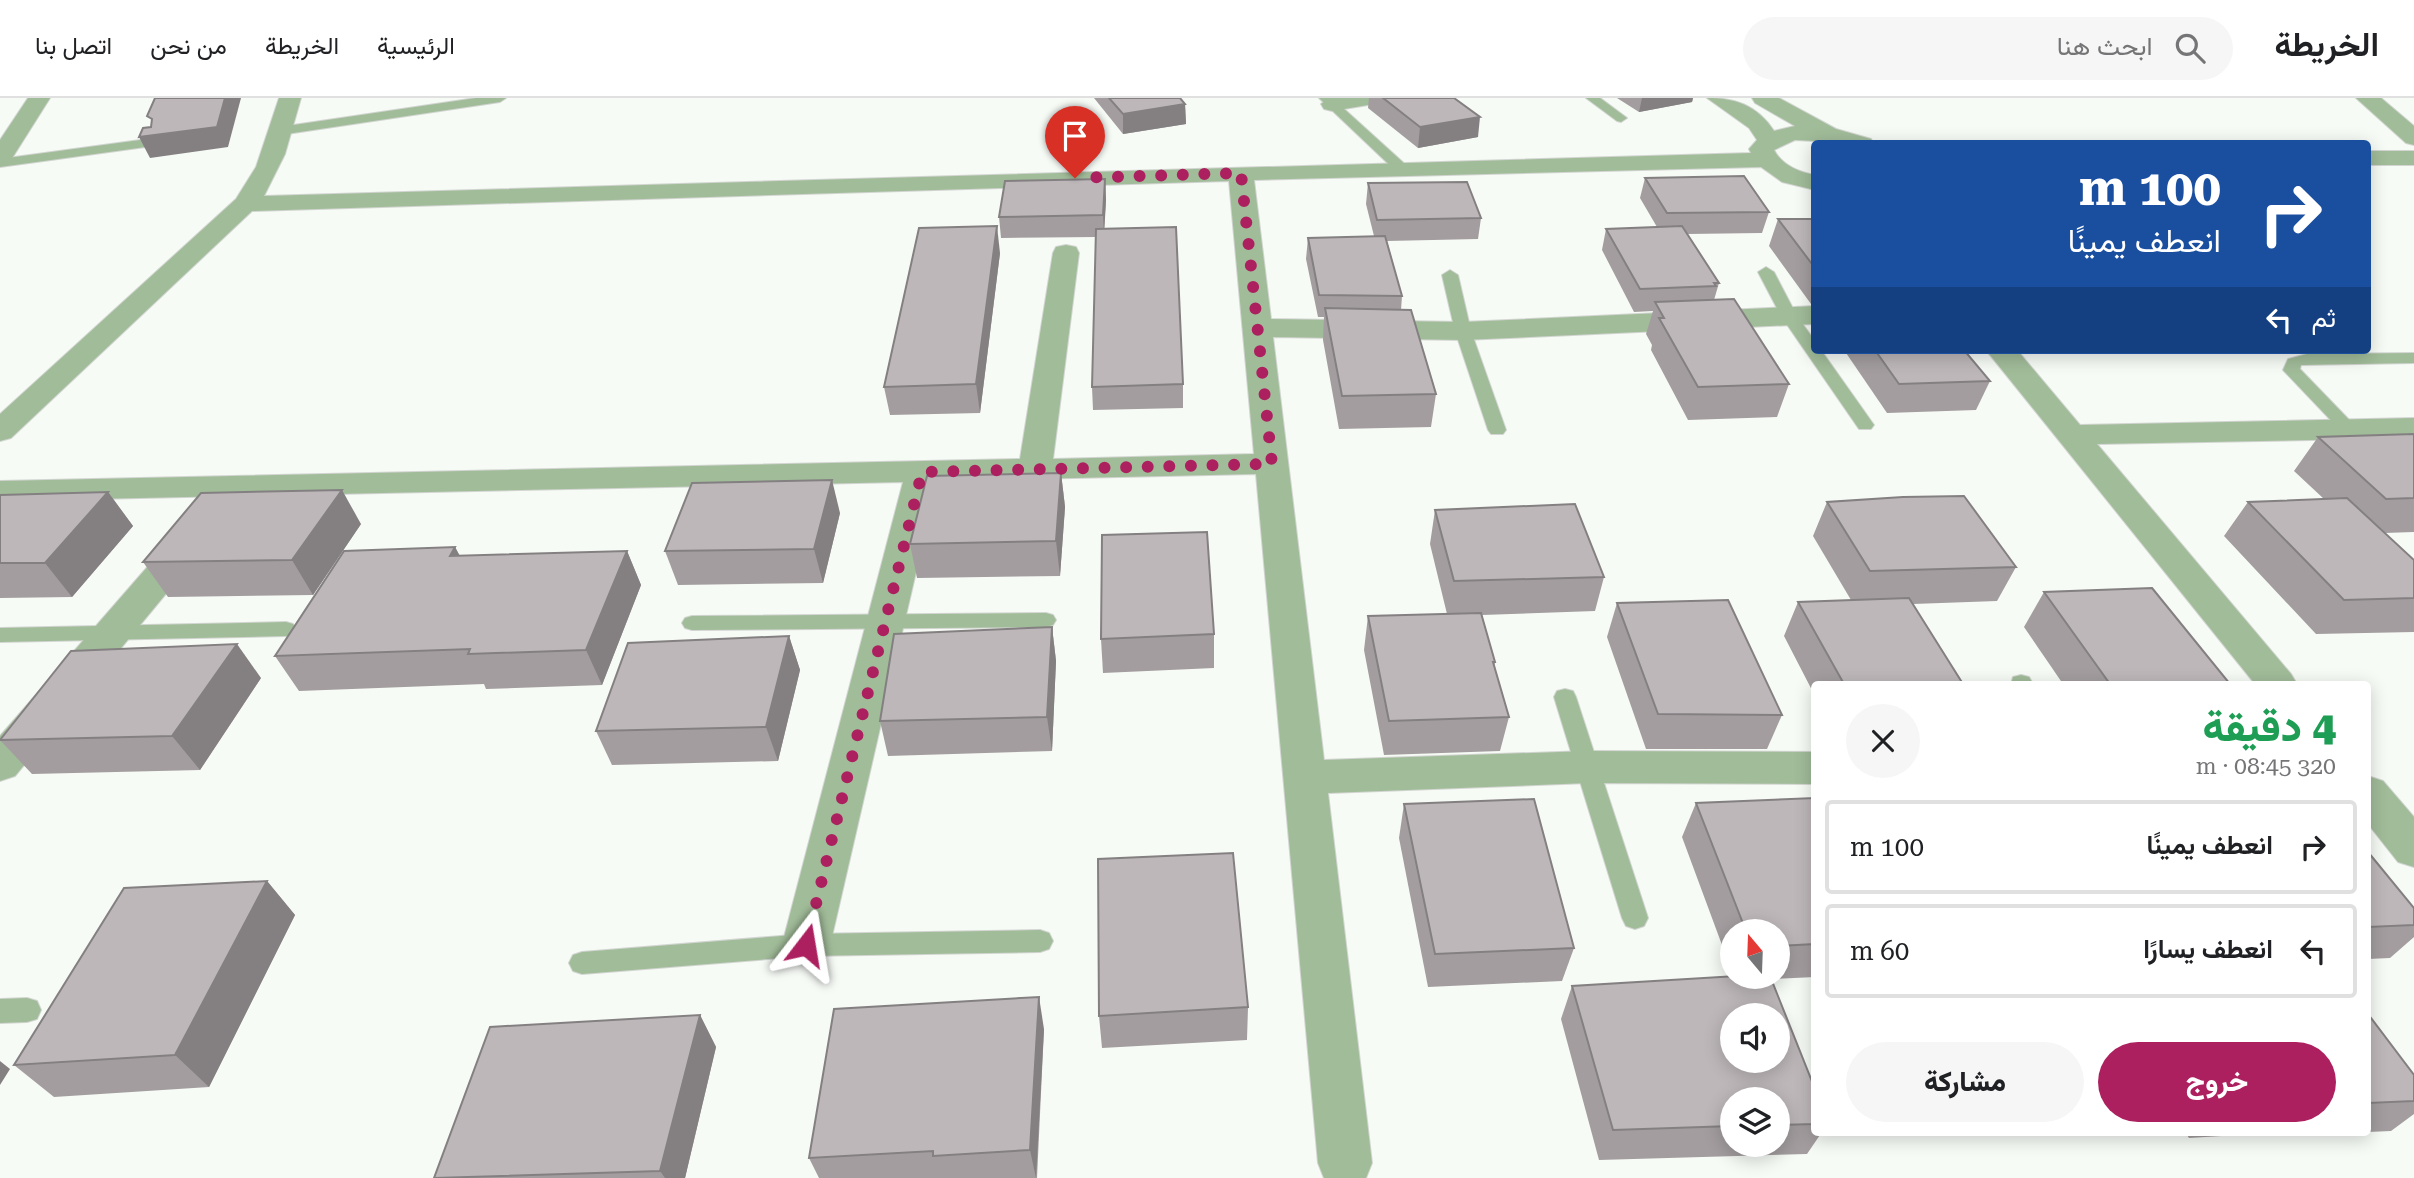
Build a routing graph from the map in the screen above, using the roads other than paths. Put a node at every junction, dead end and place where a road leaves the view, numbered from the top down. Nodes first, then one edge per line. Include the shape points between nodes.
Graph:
1 (39, 98) edge
2 (290, 98) edge
3 (500, 98) edge
4 (1372, 98) edge
5 (1592, 98) edge
6 (1718, 98) edge
7 (1763, 98) edge
8 (2367, 98) edge
9 (1328, 101) edge
10 (1621, 118) dead end
11 (280, 131) junction
12 (1835, 135) junction
13 (2414, 138) edge
14 (1851, 140) edge
15 (155, 142) edge
16 (1767, 150) junction
17 (2371, 158) edge
18 (2414, 158) edge
19 (0, 160) edge
20 (1402, 169) junction
21 (1241, 173) junction
22 (1811, 182) edge
23 (245, 204) junction
24 (1066, 253) dead end
25 (1766, 272) dead end
26 (1450, 275) dead end
27 (1802, 315) edge
28 (1259, 328) junction
29 (1811, 330) edge
30 (1464, 331) junction
31 (1825, 354) edge
32 (2004, 354) edge
33 (2414, 358) edge
34 (1866, 425) dead end
35 (2414, 428) edge
36 (2349, 429) junction
37 (1497, 430) dead end
38 (0, 431) edge
39 (2071, 435) junction
40 (1272, 464) junction
41 (1035, 469) junction
42 (922, 472) junction
43 (236, 486) junction
44 (0, 491) edge
45 (1046, 620) dead end
46 (886, 621) junction
47 (692, 623) dead end
48 (286, 629) dead end
49 (112, 633) junction
50 (0, 635) edge
51 (2275, 681) edge
52 (1565, 697) dead end
53 (0, 765) edge
54 (1588, 767) junction
55 (1811, 768) edge
56 (1303, 777) junction
57 (2371, 797) edge
58 (2414, 849) edge
59 (1635, 918) dead end
60 (1040, 941) dead end
61 (806, 945) junction
62 (582, 963) dead end
63 (1345, 1163) dead end

1 - 19 street
2 - 11 street
3 - 11 lane
4 - 9 street
5 - 10 lane
6 - 16 street via 1758,124
7 - 12 street
8 - 13 street
9 - 20 lane
11 - 23 street via 259,188
12 - 14 street
12 - 16 street via 1797,134
15 - 19 lane
16 - 20 street
16 - 22 street via 1779,171
17 - 18 street
20 - 21 street
21 - 23 street
21 - 28 street
23 - 38 street
24 - 41 street
25 - 27 lane
26 - 30 lane
27 - 29 lane
27 - 30 street
28 - 30 street
28 - 40 street
30 - 37 lane
31 - 34 lane
32 - 39 street
33 - 36 lane via 2294,362 2291,370 2298,379
35 - 36 street
36 - 39 street
39 - 51 street
40 - 41 street
40 - 56 street
41 - 42 street
42 - 43 street
42 - 46 street
43 - 44 street
43 - 49 street
45 - 46 lane
46 - 47 lane
46 - 61 street
48 - 49 lane
49 - 50 lane
49 - 53 street
52 - 54 lane
54 - 55 street
54 - 56 street
54 - 59 lane
56 - 63 street
57 - 58 street
60 - 61 lane
61 - 62 lane

